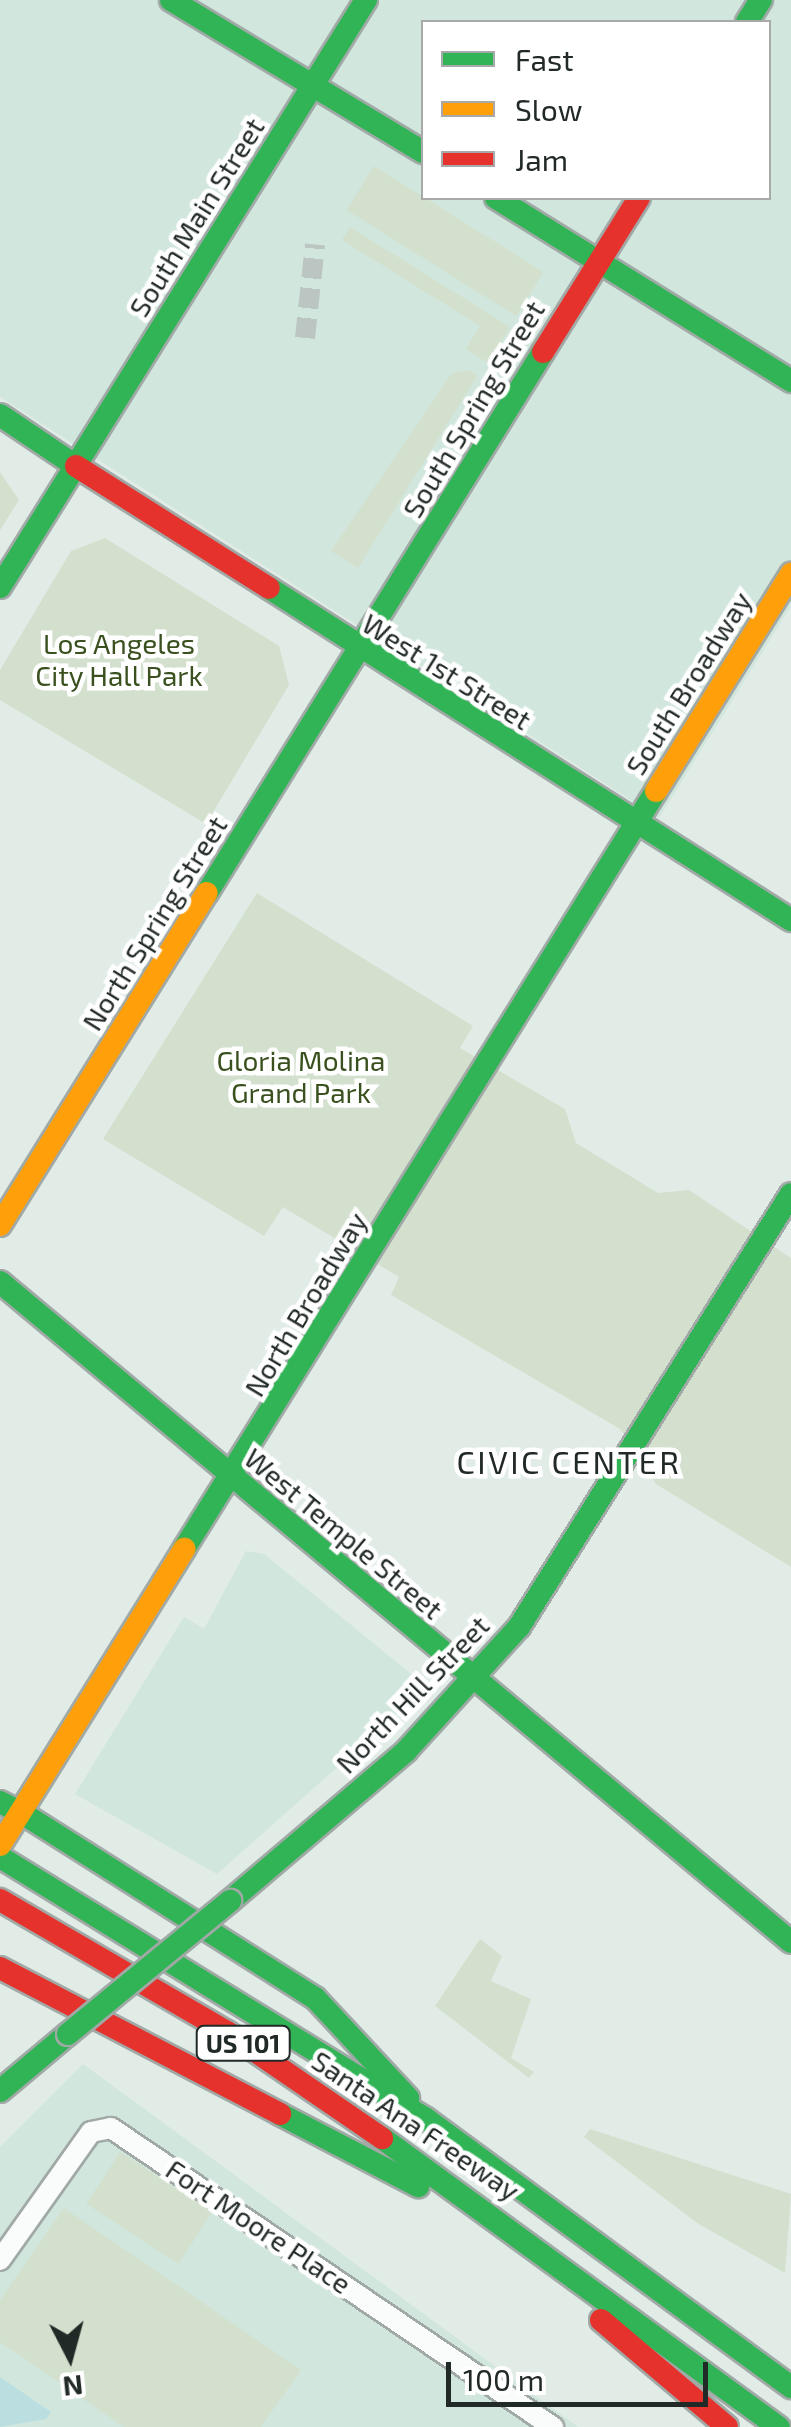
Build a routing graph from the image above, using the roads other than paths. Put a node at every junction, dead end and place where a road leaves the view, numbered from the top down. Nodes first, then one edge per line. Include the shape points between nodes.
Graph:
1 (170, 0) edge
2 (366, 0) edge
3 (314, 85) junction
4 (421, 150) edge
5 (499, 200) edge
6 (638, 200) edge
7 (599, 260) junction
8 (791, 381) edge
9 (0, 415) edge
10 (76, 466) junction
11 (791, 574) edge
12 (0, 587) edge
13 (359, 653) junction
14 (637, 825) junction
15 (791, 920) edge
16 (791, 1194) edge
17 (0, 1225) edge
18 (0, 1282) edge
19 (231, 1479) junction
20 (475, 1681) junction
21 (0, 1802) edge
22 (10, 1829) edge
23 (0, 1857) edge
24 (0, 1900) edge
25 (791, 1942) edge
26 (0, 1968) edge
27 (0, 2091) edge
28 (426, 2119) junction
29 (475, 2202) junction
30 (586, 2232) junction
31 (526, 2236) junction
32 (0, 2260) edge
33 (791, 2358) edge
34 (791, 2388) edge
35 (791, 2421) edge
36 (553, 2427) edge
37 (727, 2427) edge
38 (783, 2427) edge

1 - 3 main road
2 - 3 main road, South Main Street
3 - 4 main road
3 - 10 main road, South Main Street
5 - 7 main road
6 - 7 main road, South Spring Street
7 - 8 main road
7 - 13 main road, South Spring Street
9 - 10 main road, West 1st Street
10 - 12 main road, South Main Street
10 - 13 main road, West 1st Street
11 - 14 main road, South Broadway
13 - 14 main road, West 1st Street
13 - 17 main road, North Spring Street
14 - 15 main road, West 1st Street
14 - 19 main road, North Broadway
16 - 20 main road, North Hill Street via 569,1552
18 - 19 main road, West Temple Street
19 - 20 main road, West Temple Street
19 - 22 main road, North Broadway
20 - 25 main road, West Temple Street
20 - 27 main road, North Hill Street, bridge via 230,1901
21 - 22 main road
22 - 28 main road via 315,1998
23 - 28 main road, Santa Ana Freeway / US 101
24 - 29 main road, Santa Ana Freeway / US 101 via 227,2032
26 - 29 main road via 136,2031 408,2184
28 - 30 main road, Santa Ana Freeway / US 101
29 - 31 main road, Santa Ana Freeway / US 101
30 - 33 main road via 667,2264
30 - 34 main road, US 101
31 - 37 main road via 572,2295
31 - 38 main road, Santa Ana Freeway / US 101
32 - 36 street, Fort Moore Place via 90,2132 111,2128
35 - 38 main road

